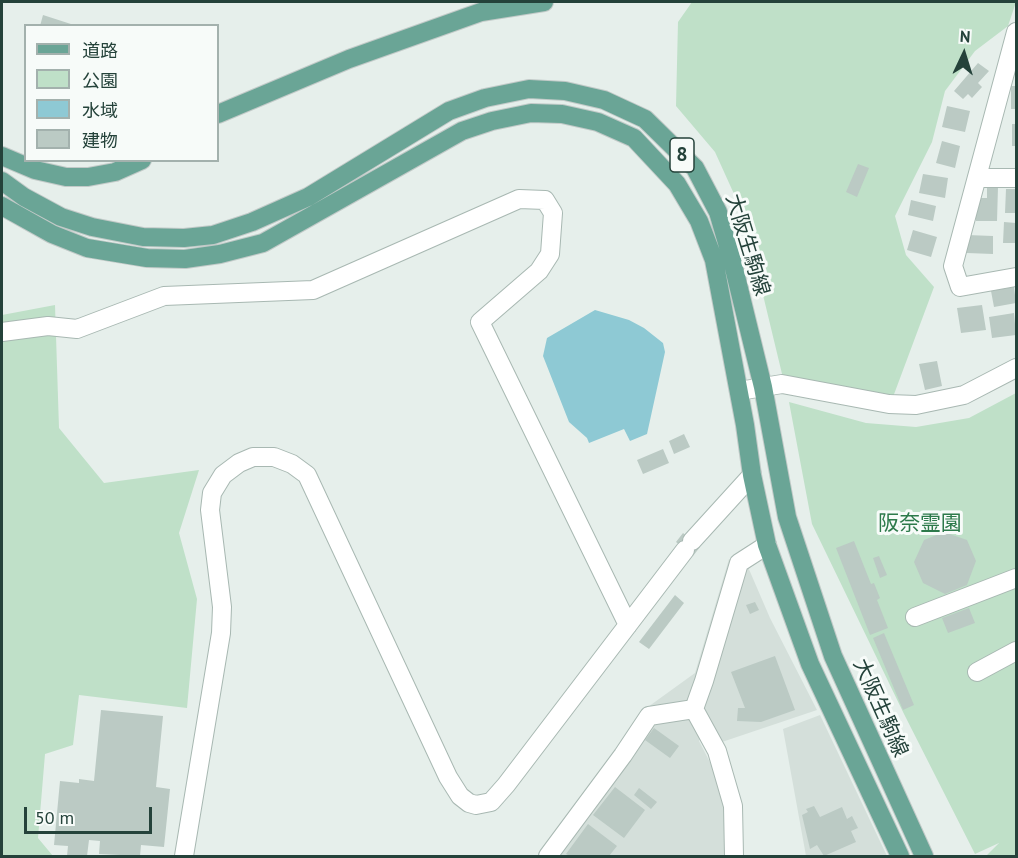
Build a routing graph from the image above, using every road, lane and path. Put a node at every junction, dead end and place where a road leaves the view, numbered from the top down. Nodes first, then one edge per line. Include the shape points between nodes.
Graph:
1 (544, 2) edge
2 (1017, 32) edge
3 (1010, 80) edge
4 (219, 114) edge
5 (2, 156) edge
6 (138, 162) edge
7 (978, 178) junction
8 (1017, 178) edge
9 (2, 181) edge
10 (2, 206) edge
11 (1017, 277) edge
12 (2, 332) edge
13 (1017, 368) edge
14 (763, 387) junction
15 (739, 391) junction
16 (770, 421) junction
17 (745, 425) junction
18 (752, 475) junction
19 (767, 545) junction
20 (1017, 578) edge
21 (915, 617) dead end
22 (628, 625) junction
23 (1017, 651) edge
24 (977, 672) dead end
25 (694, 709) junction
26 (184, 856) edge
27 (548, 856) edge
28 (734, 856) edge
29 (900, 856) edge
30 (924, 856) edge

1 - 4 main road via 481,12
2 - 3 street
3 - 7 street
5 - 6 main road via 35,170 66,177 115,172
7 - 8 street
7 - 11 street via 953,266 960,287
9 - 14 main road, 大阪生駒線 / 8 via 61,217 92,227 143,237 213,235 308,197 450,111 485,98 529,89 565,91 604,100 645,119 695,168 718,212
10 - 15 main road, 大阪生駒線 / 8 via 87,248 147,258 185,259 263,243 462,131 482,124 531,114 562,114 598,122 634,138 677,184 699,220 714,260
12 - 22 street via 48,326 77,330 164,296 313,290 519,198 544,200 553,213 550,255 539,271 480,322
13 - 14 street via 964,395 916,405 888,404 782,384
14 - 15 street
14 - 16 main road, 大阪生駒線 / 8
15 - 17 main road, 大阪生駒線 / 8
16 - 17 main road
16 - 30 main road, 大阪生駒線 / 8 via 787,517 833,656
17 - 18 main road, 大阪生駒線 / 8
18 - 19 main road, 大阪生駒線 / 8
18 - 22 street via 689,546
19 - 25 street via 739,563
19 - 29 main road, 大阪生駒線 / 8 via 810,664
20 - 21 street
22 - 26 street via 506,785 491,802 476,806 460,796 448,777 307,475 274,456 253,457 239,463 223,475 212,493 210,510 222,607 221,633
23 - 24 street
25 - 27 street via 649,716
25 - 28 street via 717,751 733,806

